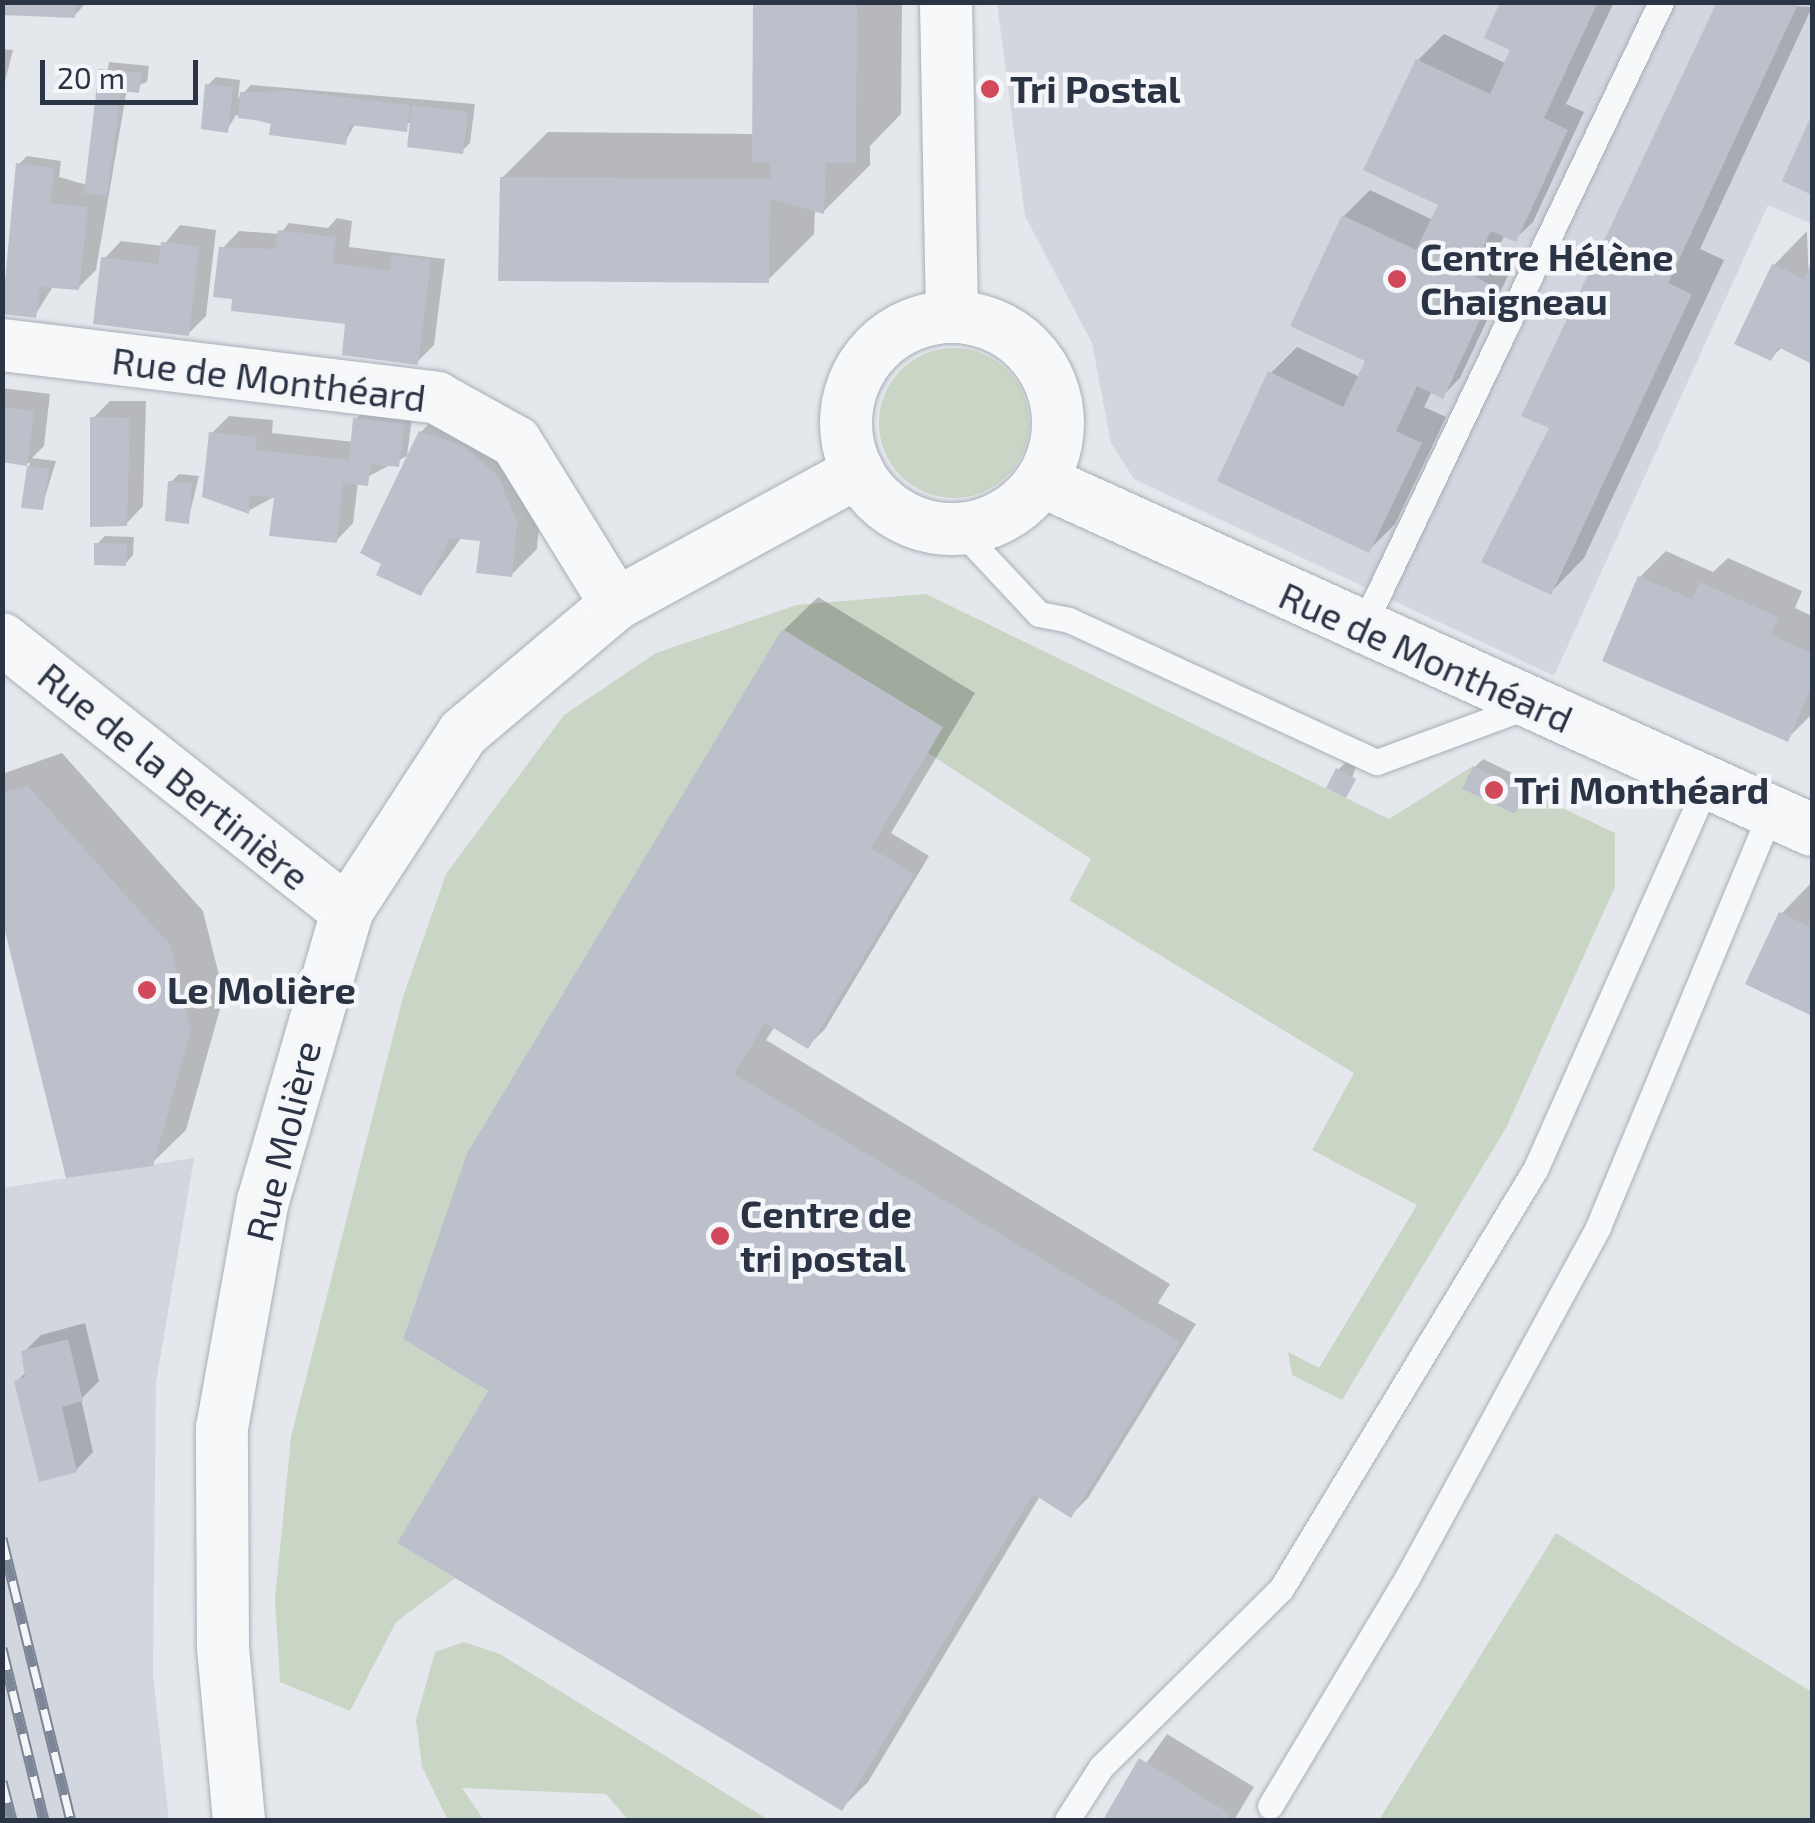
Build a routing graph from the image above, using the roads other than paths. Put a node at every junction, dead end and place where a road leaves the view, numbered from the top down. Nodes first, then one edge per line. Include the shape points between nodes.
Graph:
1 (946, 2) edge
2 (1661, 2) edge
3 (952, 316) junction
4 (2, 345) edge
5 (858, 472) junction
6 (1042, 481) junction
7 (960, 530) junction
8 (616, 604) junction
9 (1362, 628) junction
10 (2, 639) edge
11 (1532, 705) junction
12 (1708, 783) junction
13 (1792, 821) edge
14 (348, 911) junction
15 (1270, 1806) dead end
16 (239, 1820) edge
17 (1067, 1820) edge

1 - 3 street
2 - 9 lane
3 - 5 street via 905,327 856,378 846,426
3 - 6 street via 1006,332 1046,372 1058,428
4 - 8 street, Rue de Monthéard via 437,398 516,442
5 - 7 street via 900,516
5 - 8 street, Rue Molière
6 - 7 street via 1006,515
6 - 9 street, Rue de Monthéard
7 - 11 lane via 1038,614 1070,620 1377,762
8 - 14 street, Rue Molière via 463,733
9 - 11 street, Rue de Monthéard
10 - 14 street, Rue de la Bertinière
11 - 12 street, Rue de Monthéard
12 - 13 street, Rue de Monthéard
12 - 17 lane via 1536,1170 1281,1589 1101,1767
13 - 15 lane via 1598,1227 1407,1578
14 - 16 street, Rue Molière via 263,1201 222,1428 223,1648

